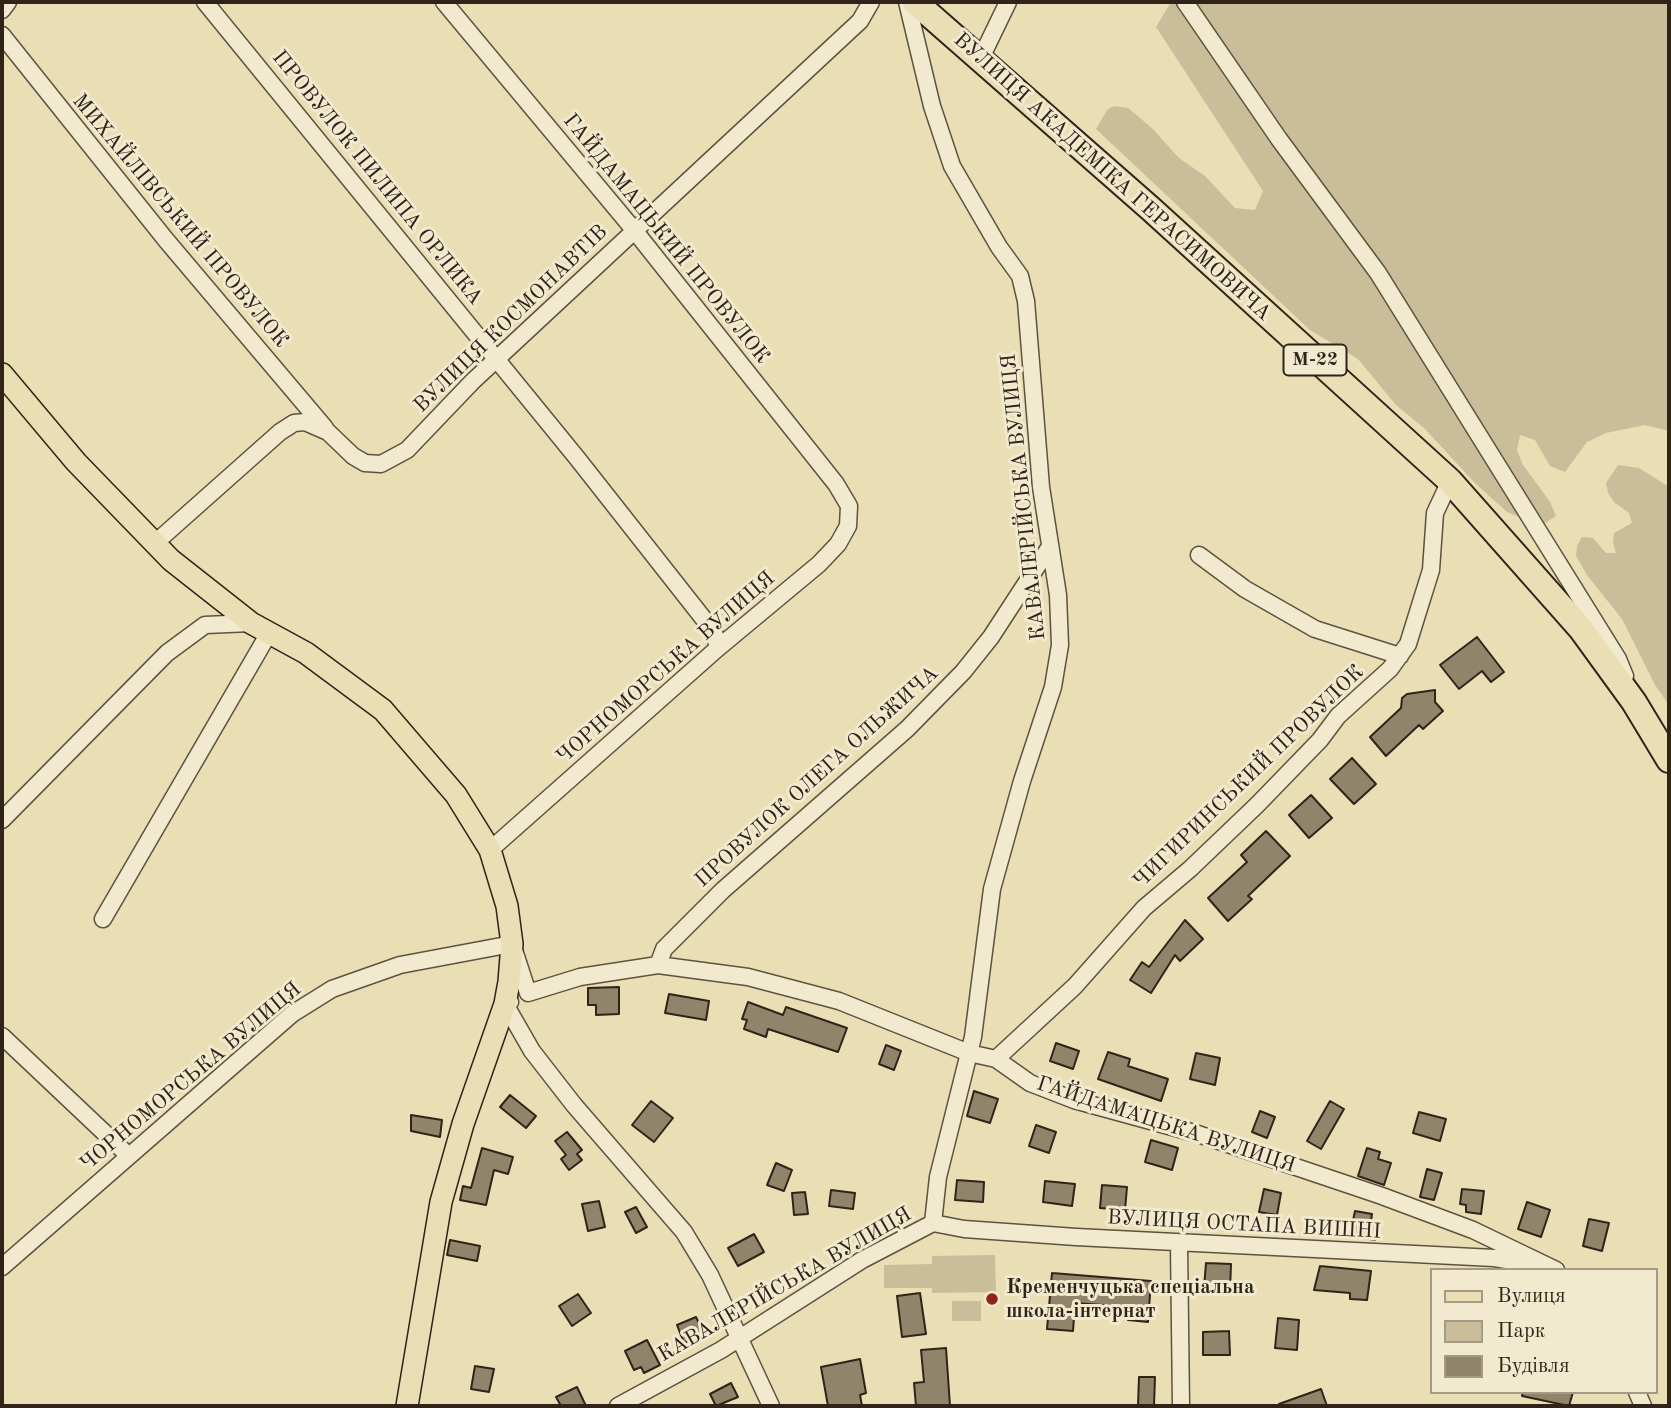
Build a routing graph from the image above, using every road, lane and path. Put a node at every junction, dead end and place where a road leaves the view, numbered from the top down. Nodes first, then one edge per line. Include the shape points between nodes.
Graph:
1 (8, 2) edge
2 (205, 2) edge
3 (444, 2) edge
4 (871, 2) edge
5 (907, 2) edge
6 (915, 2) edge
7 (1008, 2) edge
8 (1185, 2) edge
9 (2, 10) edge
10 (2, 36) edge
11 (981, 58) junction
12 (634, 230) junction
13 (499, 359) junction
14 (2, 374) edge
15 (328, 432) junction
16 (1450, 481) junction
17 (849, 506) joint
18 (153, 544) junction
19 (1049, 548) junction
20 (1199, 555) dead end
21 (260, 627) junction
22 (718, 648) junction
23 (1400, 656) junction
24 (1634, 702) junction
25 (1669, 760) edge
26 (2, 820) edge
27 (490, 850) junction
28 (103, 919) dead end
29 (512, 944) junction
30 (657, 965) junction
31 (528, 993) junction
32 (505, 1004) junction
33 (2, 1036) edge
34 (969, 1052) junction
35 (996, 1059) junction
36 (129, 1156) junction
37 (933, 1223) junction
38 (1179, 1244) junction
39 (2, 1267) edge
40 (1549, 1268) edge
41 (1552, 1268) edge
42 (740, 1337) junction
43 (407, 1406) edge
44 (618, 1406) edge
45 (771, 1406) edge
46 (1181, 1406) edge

1 - 9 street
2 - 13 street, ПРОВУЛОК ПИЛИПА ОРЛИКА
3 - 12 street, ГАЙДАМАЦЬКИЙ ПРОВУЛОК
4 - 12 street, ВУЛИЦЯ КОСМОНАВТІВ via 860,21
5 - 19 street, КАВАЛЕРІЙСЬКА ВУЛИЦЯ via 952,166 1020,276
6 - 11 highway, ВУЛИЦЯ АКАДЕМІКА ГЕРАСИМОВИЧА / М-22
7 - 11 street
8 - 24 street via 1378,273 1618,659
10 - 15 street, МИХАЙЛІВСЬКИЙ ПРОВУЛОК
11 - 16 highway, ВУЛИЦЯ АКАДЕМІКА ГЕРАСИМОВИЧА / М-22
12 - 13 street, ВУЛИЦЯ КОСМОНАВТІВ
12 - 17 street, ГАЙДАМАЦЬКИЙ ПРОВУЛОК
13 - 15 street, ВУЛИЦЯ КОСМОНАВТІВ via 393,459 365,463
13 - 22 street, ПРОВУЛОК ПИЛИПА ОРЛИКА via 714,632
14 - 18 main road
15 - 18 street, ВУЛИЦЯ КОСМОНАВТІВ via 305,422 280,432
16 - 23 street, ЧИГИРИНСЬКИЙ ПРОВУЛОК via 1435,513 1431,570
16 - 24 highway, ВУЛИЦЯ АКАДЕМІКА ГЕРАСИМОВИЧА / М-22 via 1581,629
17 - 22 street, ЧОРНОМОРСЬКА ВУЛИЦЯ via 848,526 838,544
18 - 21 main road
19 - 30 street, ПРОВУЛОК ОЛЕГА ОЛЬЖИЧА via 963,673 907,729 723,890 664,949
19 - 34 street, КАВАЛЕРІЙСЬКА ВУЛИЦЯ via 1058,595 1060,645 1053,687 992,890
20 - 23 street via 1245,589 1315,629
21 - 26 street via 205,625 167,653
21 - 27 main road via 306,653 383,710 456,795
21 - 28 street
22 - 27 street, ЧОРНОМОРСЬКА ВУЛИЦЯ
23 - 35 street, ЧИГИРИНСЬКИЙ ПРОВУЛОК via 1257,805 1144,908 1075,986
24 - 25 highway, ВУЛИЦЯ АКАДЕМІКА ГЕРАСИМОВИЧА / М-22
27 - 29 main road via 507,906
29 - 31 street
29 - 32 main road
29 - 36 street, ЧОРНОМОРСЬКА ВУЛИЦЯ via 400,965 332,989 292,1014
30 - 31 street, ГАЙДАМАЦЬКА ВУЛИЦЯ via 580,977
30 - 34 street, ГАЙДАМАЦЬКА ВУЛИЦЯ via 748,977 839,1001
31 - 32 street, ГАЙДАМАЦЬКА ВУЛИЦЯ
32 - 42 street via 532,1051 574,1105 684,1232
32 - 43 main road via 441,1202
33 - 36 street
34 - 35 street, ГАЙДАМАЦЬКА ВУЛИЦЯ
34 - 37 street, КАВАЛЕРІЙСЬКА ВУЛИЦЯ via 958,1086
35 - 41 street, ГАЙДАМАЦЬКА ВУЛИЦЯ via 1030,1083 1074,1100 1198,1134 1382,1196 1473,1230
36 - 39 street, ЧОРНОМОРСЬКА ВУЛИЦЯ
37 - 38 street, ВУЛИЦЯ ОСТАПА ВИШНІ
37 - 42 street, КАВАЛЕРІЙСЬКА ВУЛИЦЯ via 862,1260
38 - 40 street, ВУЛИЦЯ ОСТАПА ВИШНІ via 1494,1258
38 - 46 street
42 - 44 street, КАВАЛЕРІЙСЬКА ВУЛИЦЯ
42 - 45 street

